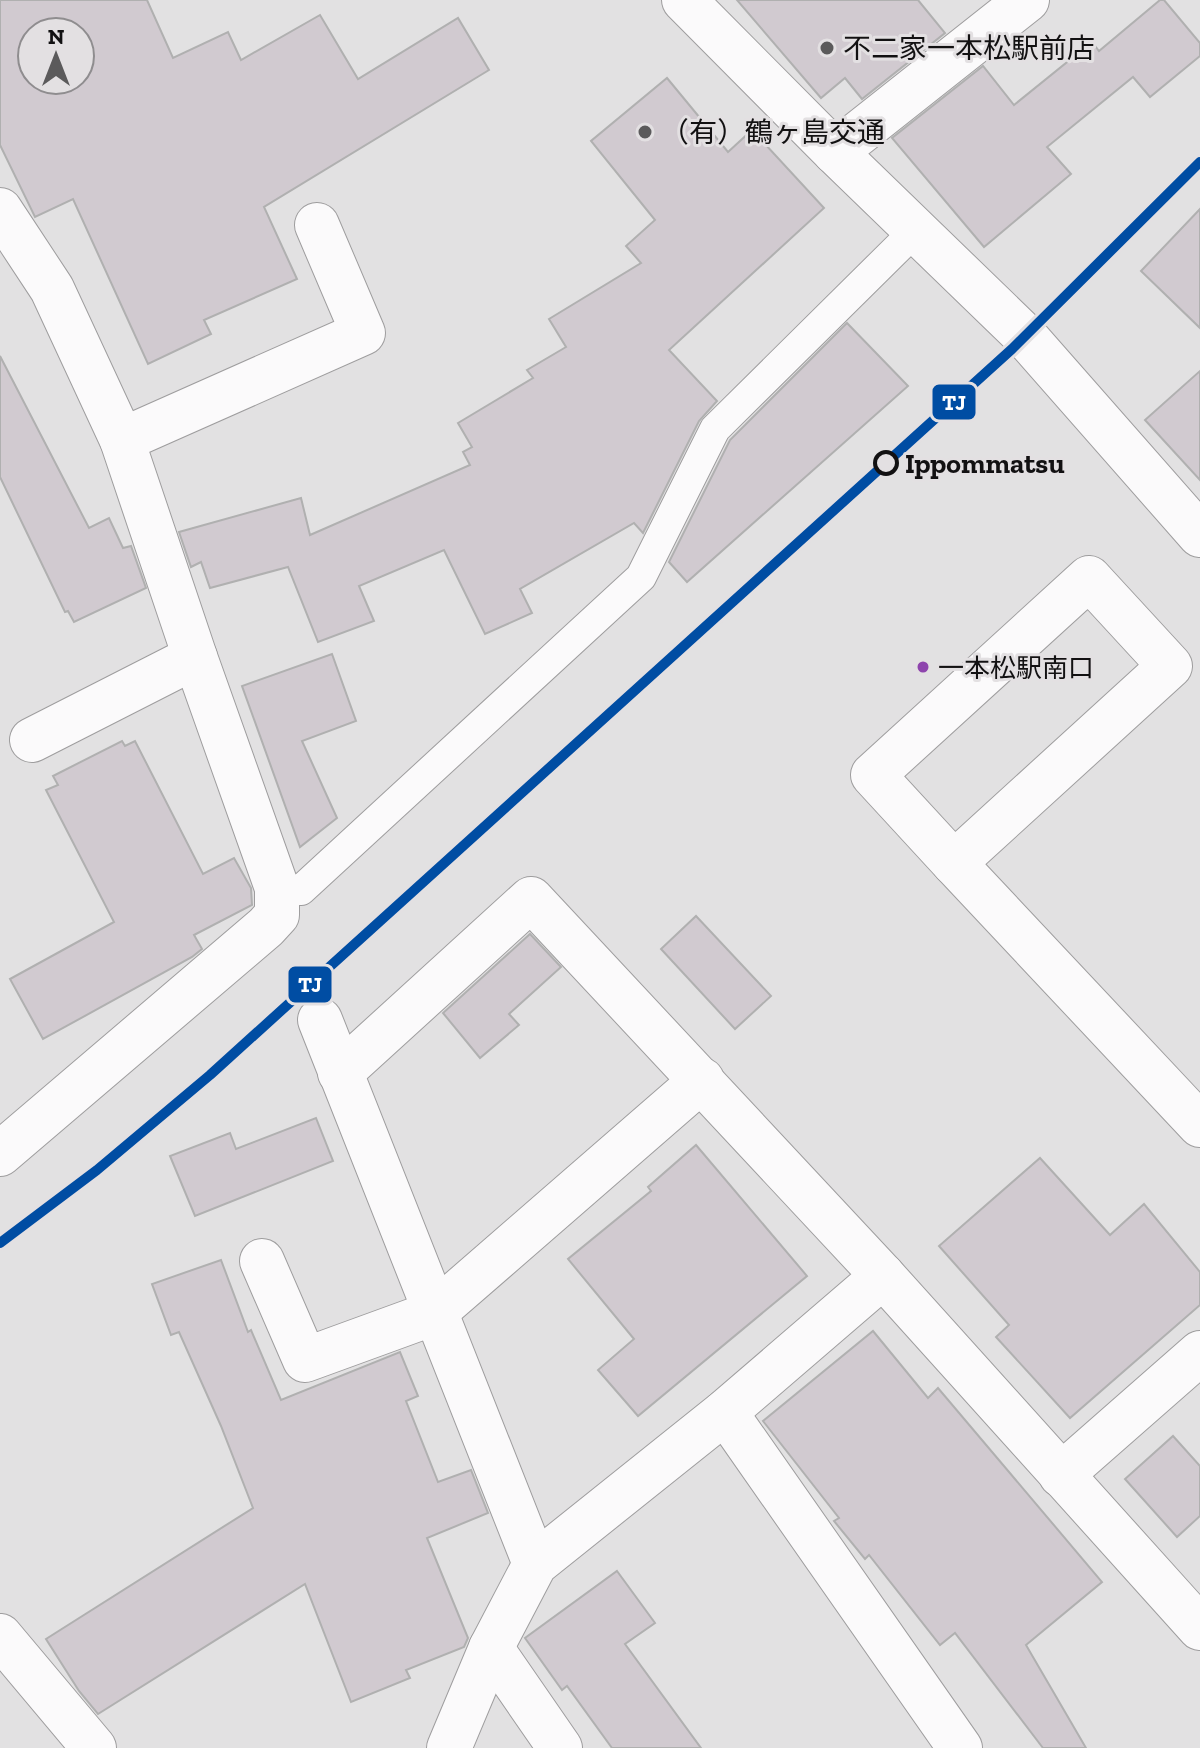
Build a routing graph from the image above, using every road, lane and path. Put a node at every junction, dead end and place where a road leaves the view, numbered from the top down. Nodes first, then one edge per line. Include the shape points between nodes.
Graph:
1 (684, 0) edge
2 (1027, 0) edge
3 (835, 152) junction
4 (0, 210) edge
5 (317, 225) dead end
6 (916, 230) junction
7 (122, 440) junction
8 (1200, 535) edge
9 (195, 657) junction
10 (32, 740) dead end
11 (954, 863) junction
12 (277, 888) junction
13 (320, 1020) dead end
14 (340, 1073) junction
15 (702, 1080) junction
16 (1200, 1125) edge
17 (0, 1154) edge
18 (262, 1261) dead end
19 (883, 1276) junction
20 (434, 1313) junction
21 (1200, 1353) edge
22 (725, 1412) junction
23 (1061, 1475) junction
24 (535, 1564) junction
25 (1200, 1628) edge
26 (0, 1636) edge
27 (491, 1648) junction
28 (16, 1680) edge
29 (94, 1748) edge
30 (449, 1748) edge
31 (560, 1748) edge
32 (960, 1748) edge

1 - 3 street
2 - 3 street
3 - 6 street
4 - 7 street via 52,289
5 - 7 street via 363,333
6 - 8 street via 1025,336
6 - 12 lane via 715,429 641,577 301,890
7 - 9 street
9 - 10 street
9 - 12 street
11 - 11 street via 873,775 1089,578 1170,666
11 - 16 street
12 - 17 street via 277,915 266,927
13 - 14 street
14 - 15 street via 531,899
14 - 20 street
15 - 19 street
15 - 20 street
18 - 20 street via 305,1360
19 - 22 street
19 - 23 street
20 - 24 street
21 - 23 street
22 - 24 street
22 - 32 street
23 - 25 street
24 - 27 street
26 - 28 street
27 - 30 street
27 - 31 street
28 - 29 street

